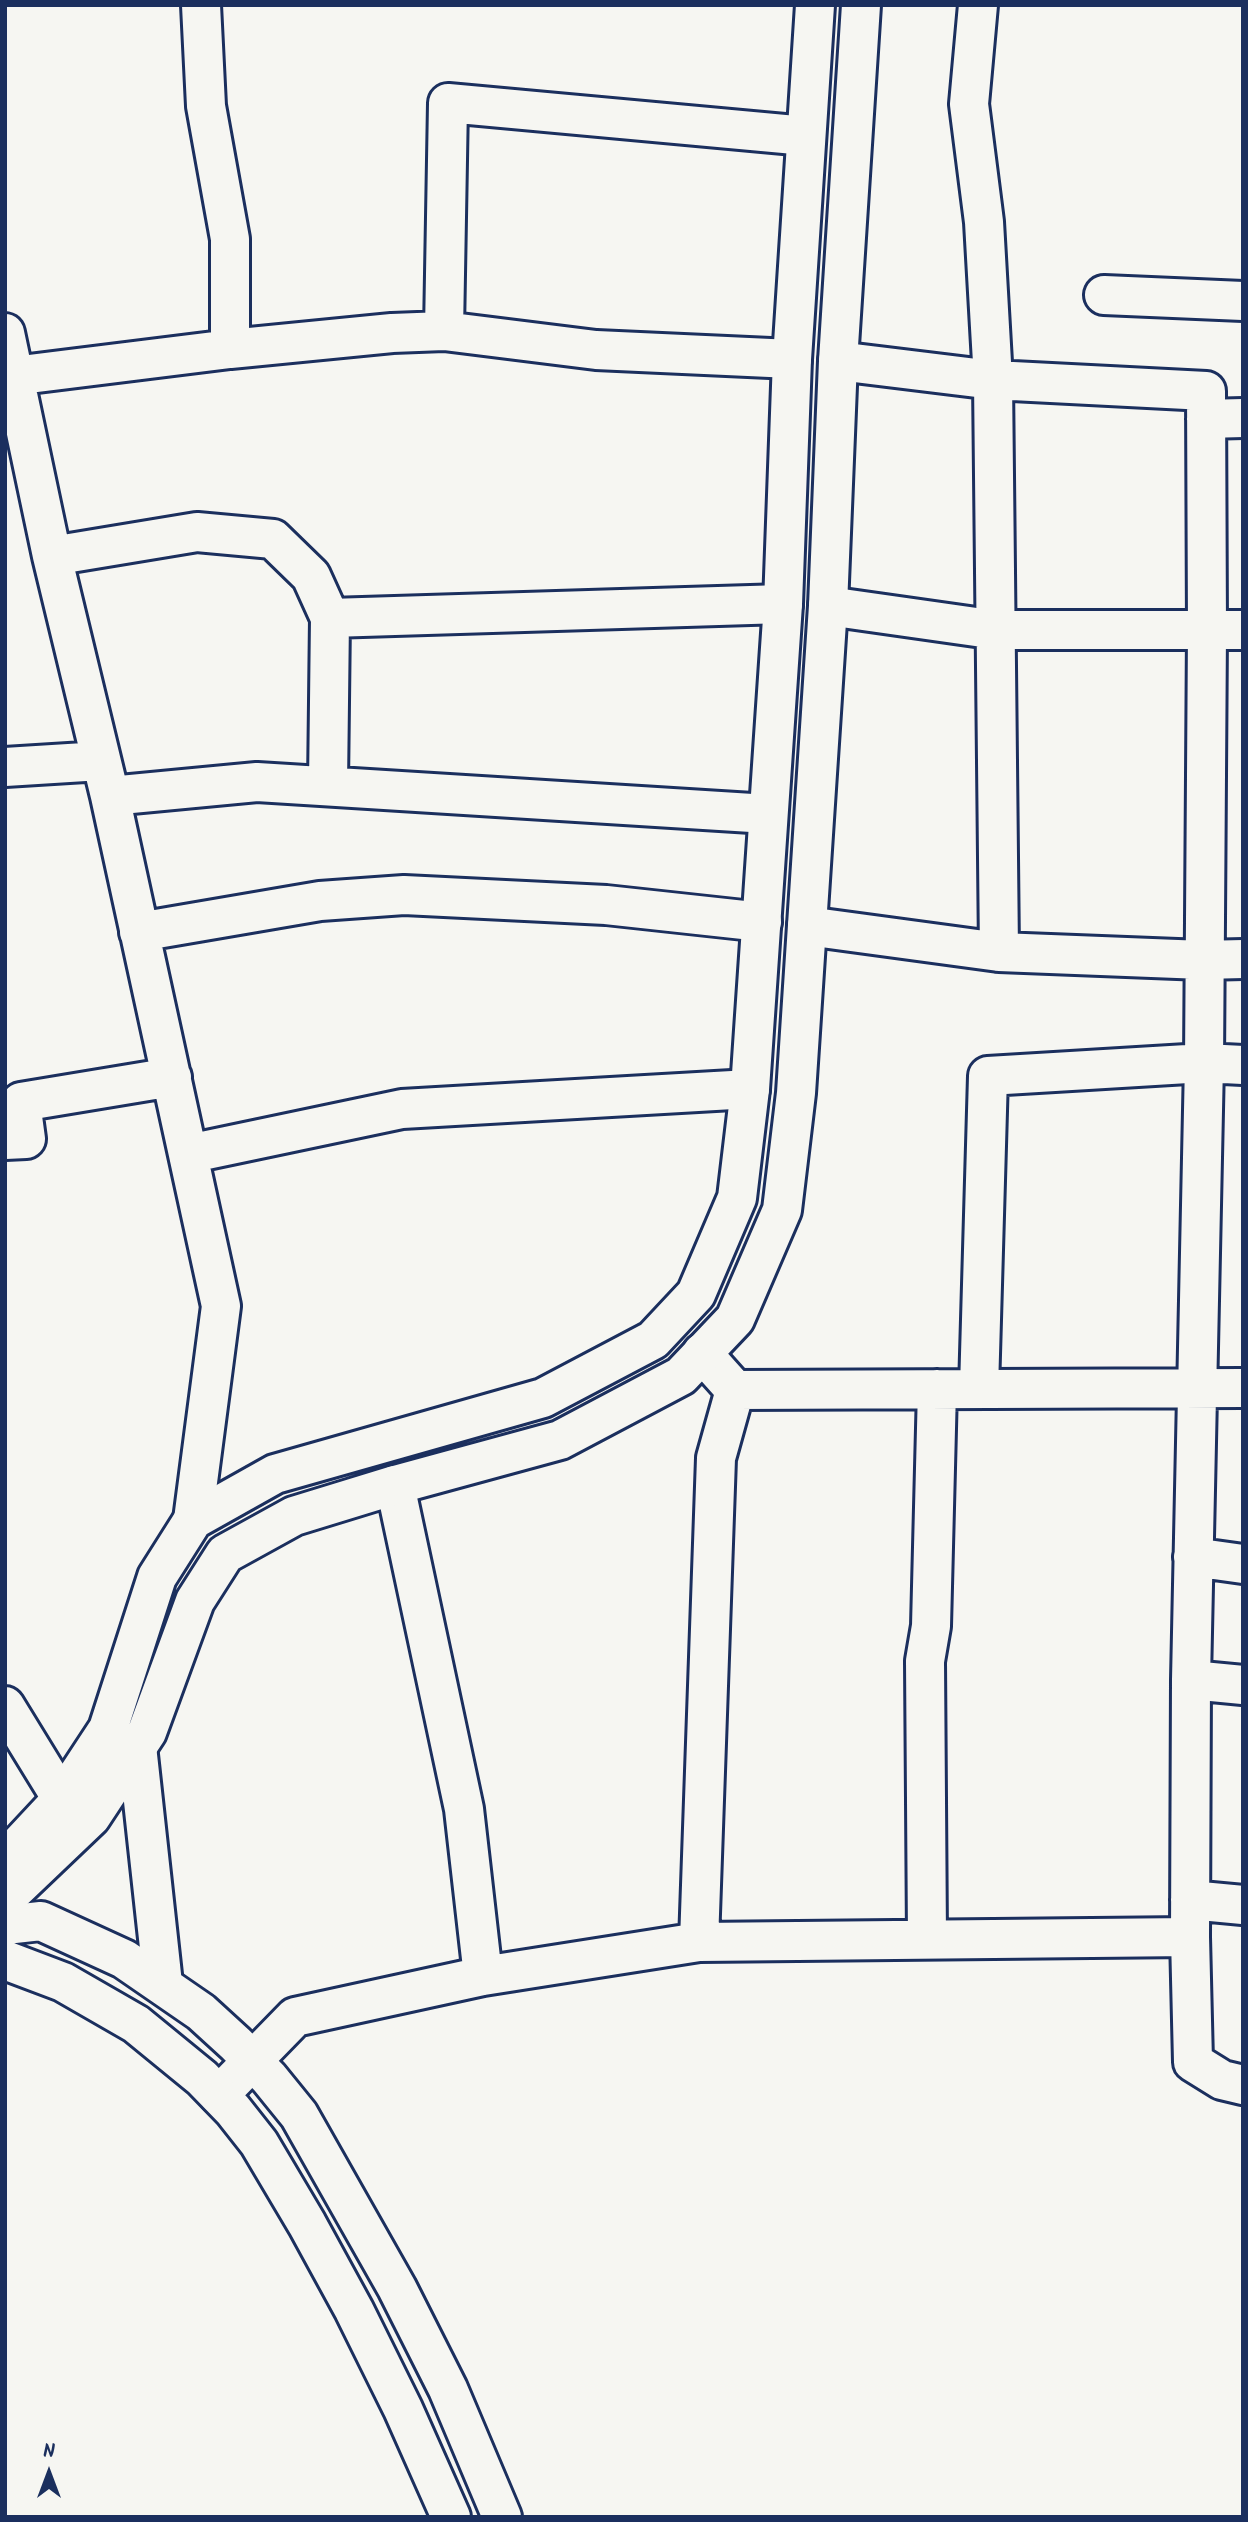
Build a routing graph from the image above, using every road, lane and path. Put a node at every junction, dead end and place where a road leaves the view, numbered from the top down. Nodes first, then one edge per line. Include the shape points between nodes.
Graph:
1 (201, 5) edge
2 (815, 5) edge
3 (860, 5) edge
4 (978, 5) edge
5 (806, 136) junction
6 (1104, 295) dead end
7 (1243, 301) edge
8 (444, 331) junction
9 (5, 333) edge
10 (230, 349) junction
11 (792, 359) junction
12 (838, 361) junction
13 (13, 376) junction
14 (993, 380) junction
15 (1224, 419) edge
16 (52, 556) junction
17 (783, 604) junction
18 (828, 606) junction
19 (330, 618) junction
20 (997, 630) junction
21 (1225, 631) edge
22 (5, 767) edge
23 (105, 779) junction
24 (328, 785) junction
25 (768, 814) junction
26 (762, 922) junction
27 (807, 926) junction
28 (139, 932) junction
29 (999, 952) junction
30 (1243, 959) edge
31 (1203, 960) junction
32 (1204, 1063) junction
33 (1243, 1065) edge
34 (172, 1077) junction
35 (750, 1088) junction
36 (5, 1140) edge
37 (188, 1154) junction
38 (702, 1353) junction
39 (1243, 1388) edge
40 (937, 1389) junction
41 (979, 1389) junction
42 (1197, 1389) junction
43 (735, 1390) junction
44 (395, 1485) junction
45 (193, 1520) junction
46 (1194, 1557) junction
47 (1243, 1564) edge
48 (1191, 1680) junction
49 (1243, 1685) edge
50 (5, 1706) edge
51 (137, 1746) junction
52 (62, 1799) junction
53 (5, 1860) edge
54 (5, 1899) edge
55 (1243, 1905) edge
56 (1190, 1918) junction
57 (5, 1925) edge
58 (927, 1939) junction
59 (699, 1942) junction
60 (5, 1960) edge
61 (483, 1976) junction
62 (163, 1984) junction
63 (252, 2060) junction
64 (1243, 2085) edge
65 (219, 2095) junction
66 (451, 2517) edge
67 (502, 2517) edge

1 - 10 main road via 206,106 230,239
2 - 5 main road
3 - 12 main road
4 - 14 main road via 969,104 984,222
5 - 8 main road via 448,103
5 - 11 main road
6 - 7 main road
8 - 10 main road
8 - 11 main road via 596,350
9 - 13 main road
10 - 13 main road
11 - 17 main road
12 - 14 main road
12 - 18 main road
13 - 16 main road
14 - 15 main road via 1206,391
14 - 20 main road
15 - 21 main road
16 - 19 main road via 197,532 272,539 311,576
16 - 23 main road
17 - 19 main road
17 - 25 main road
18 - 20 main road
18 - 27 main road
19 - 24 main road
20 - 21 main road
20 - 29 main road
21 - 31 main road
22 - 23 main road
23 - 24 main road
23 - 28 main road
24 - 25 main road
25 - 26 main road
26 - 28 main road via 606,905 404,895 320,901
26 - 35 main road
27 - 29 main road
27 - 38 main road via 796,1093 782,1210 735,1318
28 - 34 main road
29 - 31 main road
30 - 31 main road
31 - 32 main road
32 - 33 main road
32 - 41 main road via 988,1076
32 - 42 main road
34 - 36 main road via 21,1102 26,1139
34 - 37 main road
35 - 37 main road via 402,1109
35 - 45 main road via 737,1198 696,1294 653,1340 543,1398 275,1474
37 - 45 main road via 221,1306
38 - 43 main road
38 - 44 main road via 681,1376 560,1440
39 - 42 main road
40 - 41 main road
40 - 43 main road
40 - 58 main road via 931,1626 925,1661
41 - 42 main road
42 - 46 main road
43 - 59 main road via 716,1458
44 - 51 main road via 293,1516 225,1554 195,1601 147,1731
44 - 61 main road via 464,1809
45 - 52 main road via 156,1577 108,1729
46 - 47 main road
46 - 48 main road
48 - 49 main road
48 - 56 main road
50 - 52 main road
51 - 54 main road via 91,1817
51 - 62 main road
52 - 53 main road
55 - 56 main road
56 - 58 main road
56 - 64 main road via 1194,2062 1222,2080
57 - 62 main road via 41,1921 124,1959
58 - 59 main road
59 - 61 main road
60 - 65 main road via 63,1982 136,2024
61 - 63 main road via 296,2017
62 - 63 main road
63 - 65 main road
63 - 67 main road via 299,2115 397,2288
65 - 66 main road via 259,2143 307,2224 403,2409

